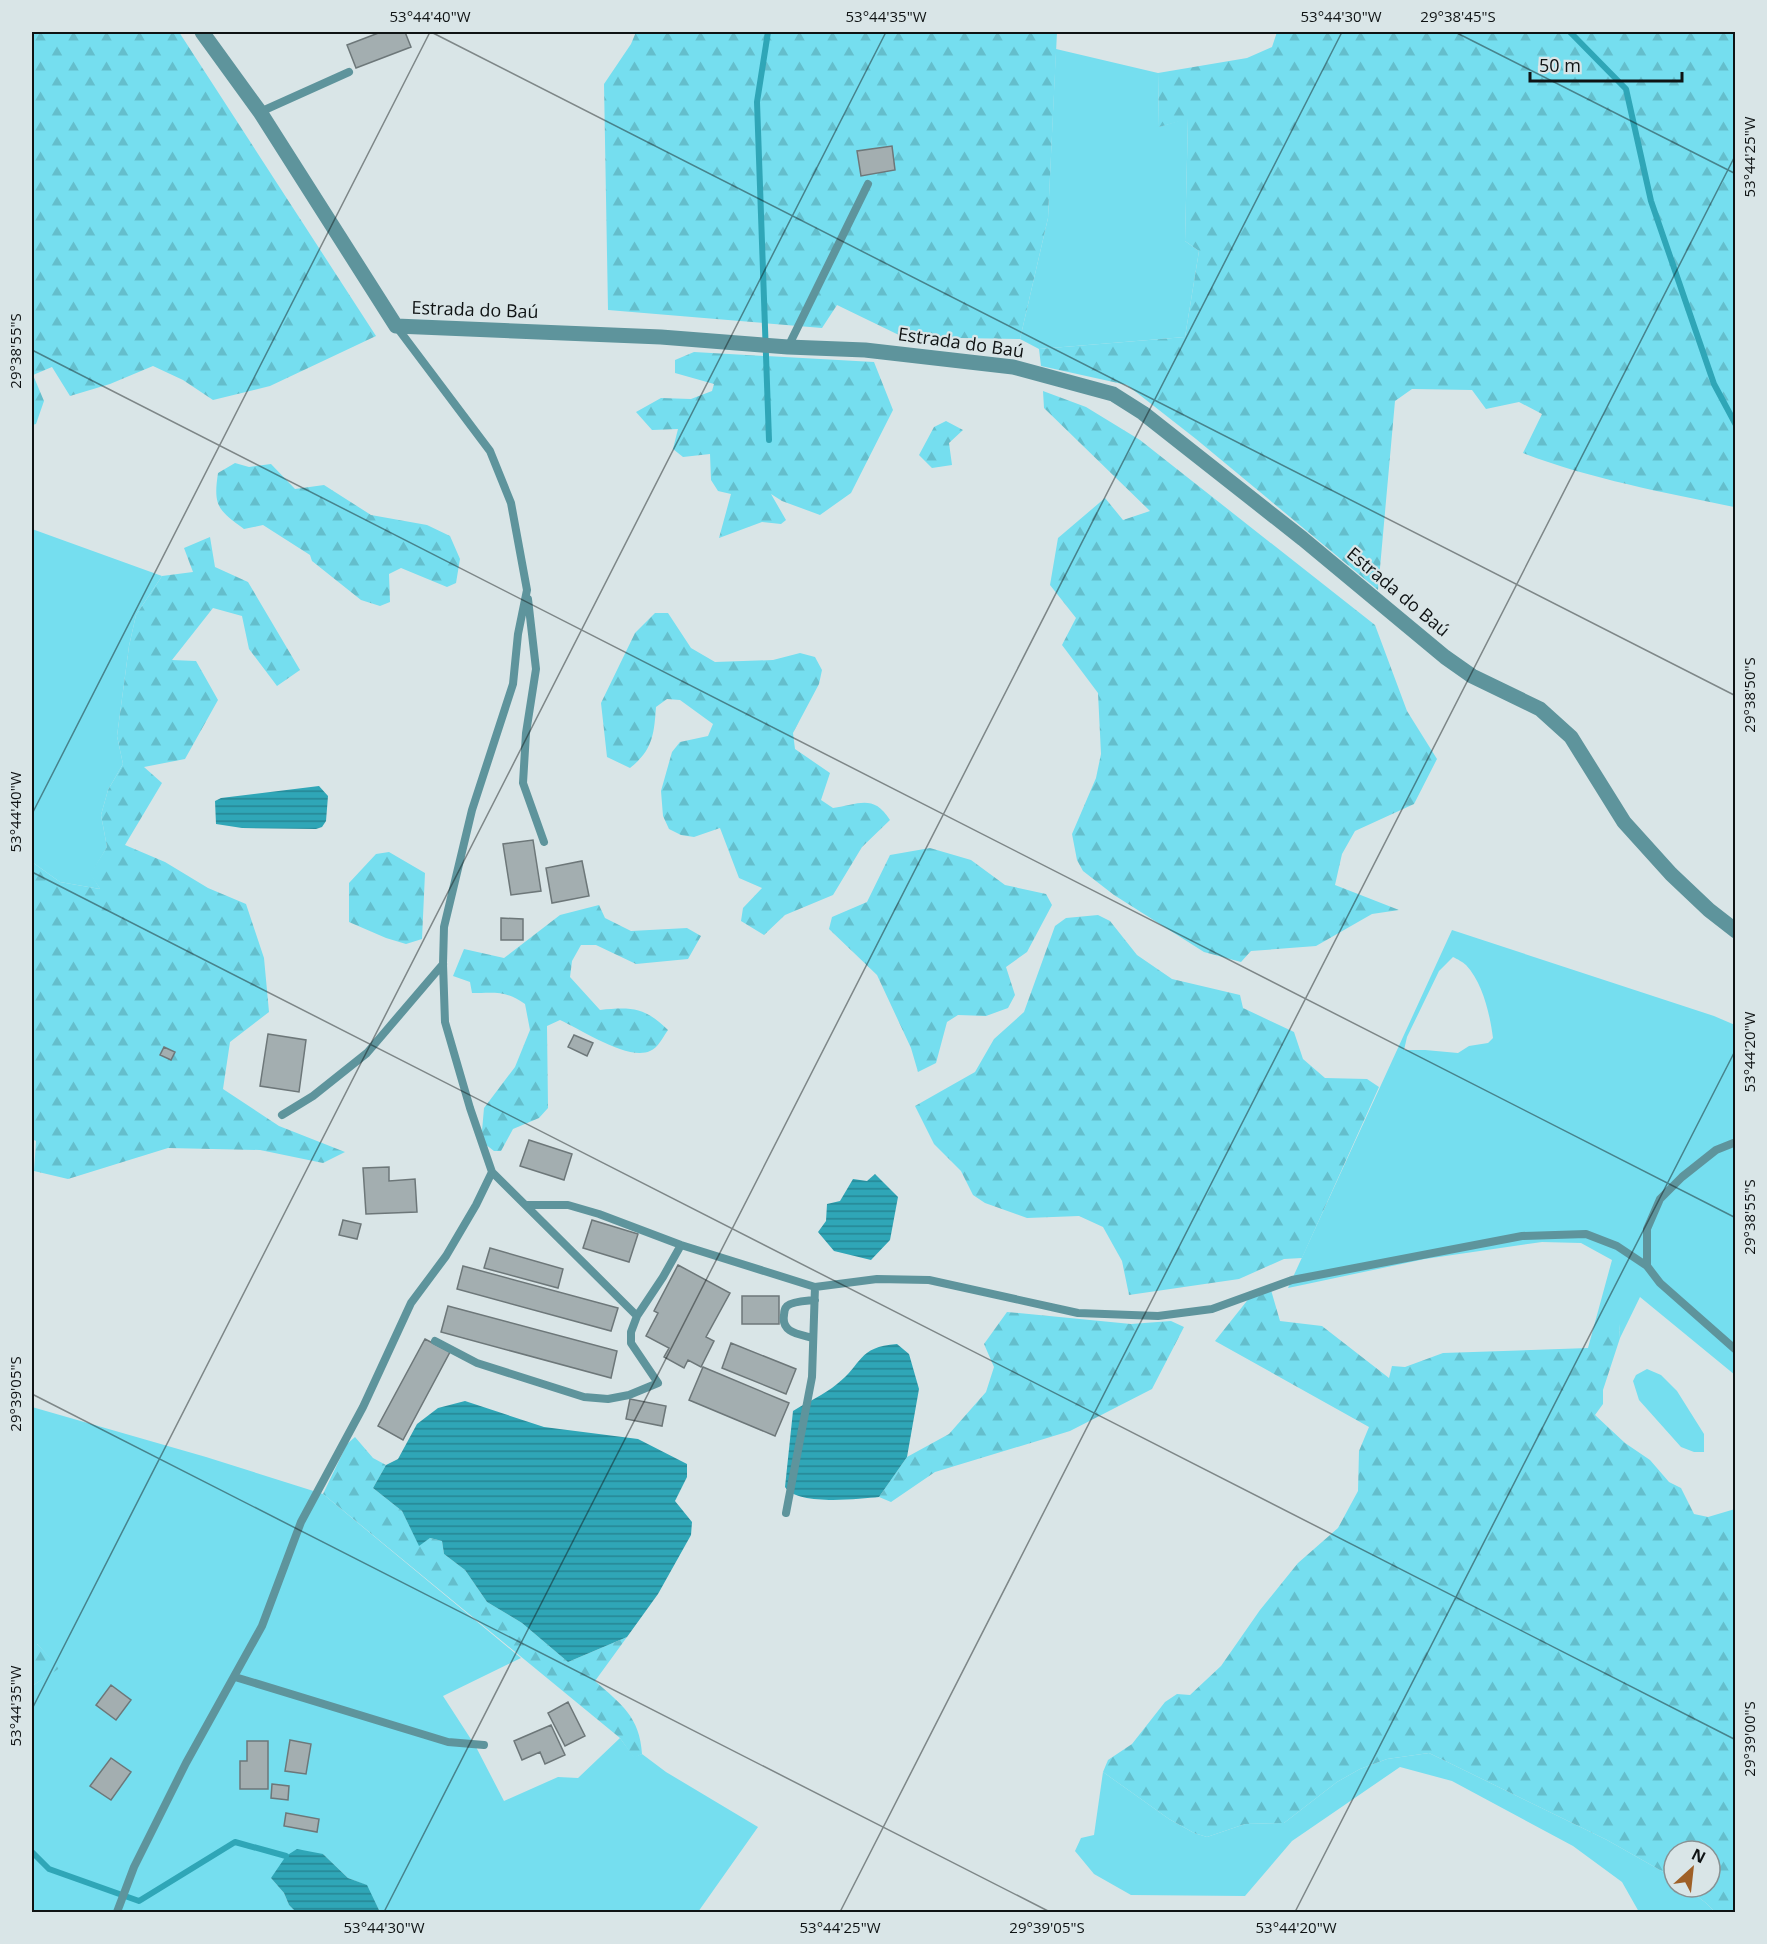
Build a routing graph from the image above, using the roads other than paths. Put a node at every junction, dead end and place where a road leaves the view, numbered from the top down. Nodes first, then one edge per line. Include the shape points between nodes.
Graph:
1 (201, 32) edge
2 (348, 72) dead end
3 (260, 112) junction
4 (868, 184) dead end
5 (396, 326) junction
6 (788, 347) junction
7 (527, 590) junction
8 (544, 842) dead end
9 (1736, 931) edge
10 (443, 964) junction
11 (282, 1115) dead end
12 (1736, 1142) edge
13 (492, 1172) junction
14 (527, 1205) junction
15 (681, 1245) junction
16 (1647, 1266) junction
17 (815, 1287) junction
18 (815, 1300) junction
19 (637, 1316) junction
20 (813, 1338) junction
21 (435, 1341) dead end
22 (1736, 1350) edge
23 (786, 1513) dead end
24 (235, 1677) junction
25 (484, 1745) dead end
26 (117, 1912) edge

1 - 3 street, Estrada do Baú
2 - 3 lane
3 - 5 street, Estrada do Baú
4 - 6 lane
5 - 6 street, Estrada do Baú via 660,337
5 - 7 lane via 490,451 512,503
6 - 9 street, Estrada do Baú via 865,350 1013,367 1113,394 1143,413 1303,539 1445,657 1472,676 1540,709 1571,737 1624,822 1671,874
7 - 8 lane via 536,669 523,783
7 - 10 lane via 513,684 472,810 444,927
10 - 11 lane via 367,1053
10 - 13 lane via 445,1022
12 - 16 lane via 1716,1150 1660,1199 1647,1229
13 - 14 lane
13 - 24 lane via 446,1256 411,1304 363,1407 301,1522 262,1626
14 - 15 lane via 568,1205
14 - 19 lane
15 - 17 lane
15 - 19 lane
16 - 17 lane via 1617,1246 1586,1234 1522,1236 1292,1280 1212,1308 1158,1316 1078,1313 929,1280 877,1279
16 - 22 lane via 1660,1283
17 - 18 lane
18 - 20 lane
18 - 20 lane via 789,1305 783,1316 783,1325 788,1330
19 - 21 lane via 631,1343 658,1383 608,1399 584,1397 477,1363
20 - 23 lane via 812,1377
24 - 25 lane via 448,1742
24 - 26 lane via 186,1763 139,1857

